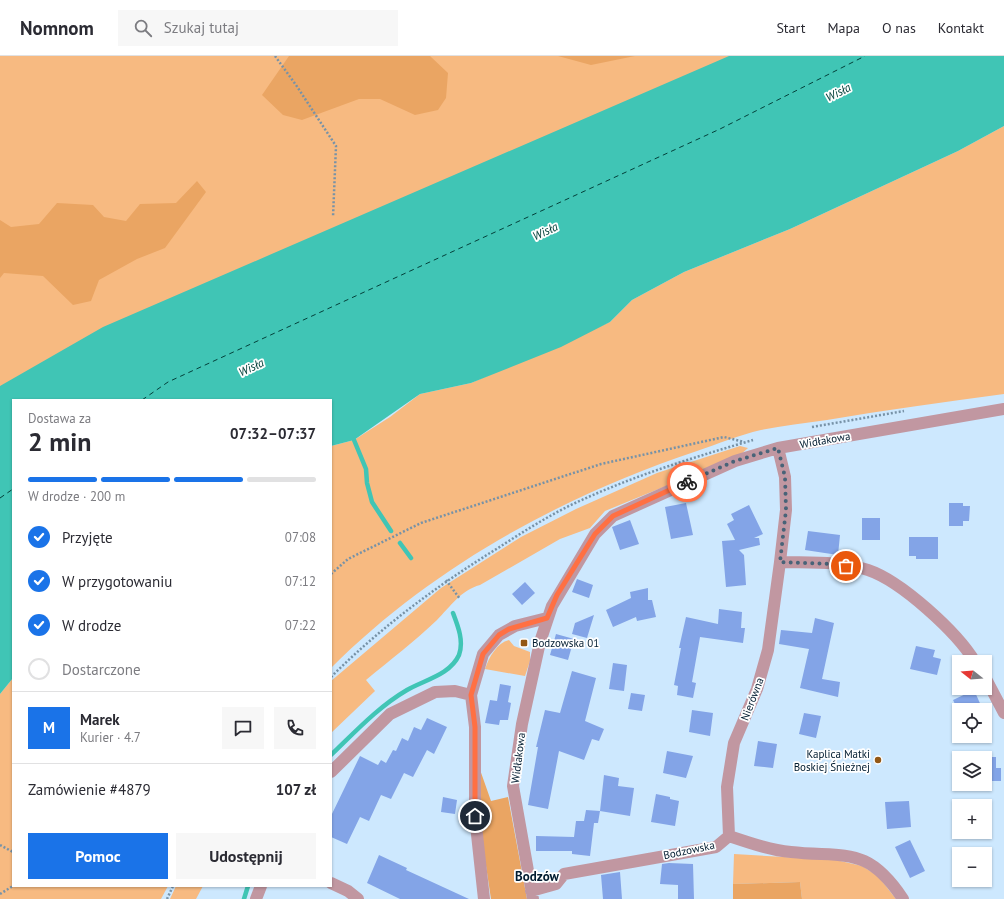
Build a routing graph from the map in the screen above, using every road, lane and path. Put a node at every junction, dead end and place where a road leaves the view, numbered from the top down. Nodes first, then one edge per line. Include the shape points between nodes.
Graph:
1 (275, 56) edge
2 (333, 218) dead end
3 (1004, 409) edge
4 (758, 438) dead end
5 (744, 442) junction
6 (778, 448) junction
7 (780, 562) junction
8 (332, 573) edge
9 (446, 580) junction
10 (460, 599) dead end
11 (547, 618) junction
12 (971, 655) edge
13 (332, 676) edge
14 (992, 690) edge
15 (471, 695) junction
16 (1004, 713) edge
17 (332, 771) edge
18 (729, 836) junction
19 (0, 844) edge
20 (12, 851) edge
21 (332, 883) edge
22 (12, 887) edge
23 (173, 887) edge
24 (261, 887) edge
25 (0, 894) edge
26 (532, 895) edge
27 (167, 899) edge
28 (256, 899) edge
29 (358, 899) edge
30 (484, 899) edge
31 (903, 899) edge

1 - 2 path via 336,146
3 - 6 street, Widłakowa
4 - 5 path
5 - 8 path via 724,437 601,464 421,523 348,559
5 - 9 path via 663,467 584,499 526,530
6 - 7 street, Nierówna via 785,477 786,510
6 - 11 street, Widłakowa via 735,461 613,516 595,534 557,595
7 - 12 street via 835,564 868,570 899,586 934,615 965,645
7 - 18 street, Nierówna via 768,650 757,689 734,743 727,787
9 - 10 path
9 - 13 path via 378,633
11 - 15 street via 515,626 494,640 483,654
11 - 26 street, Widłakowa via 522,724 513,786
14 - 16 street
15 - 17 street via 455,691 435,692 406,705 390,714
15 - 30 street via 475,727 475,816
18 - 26 street, Bodzowska via 716,847 564,874 556,884
18 - 31 street, Bodzowska via 764,847 792,852 849,855 872,864
19 - 20 path
21 - 29 street via 348,890
22 - 25 path
23 - 27 path
24 - 28 street

